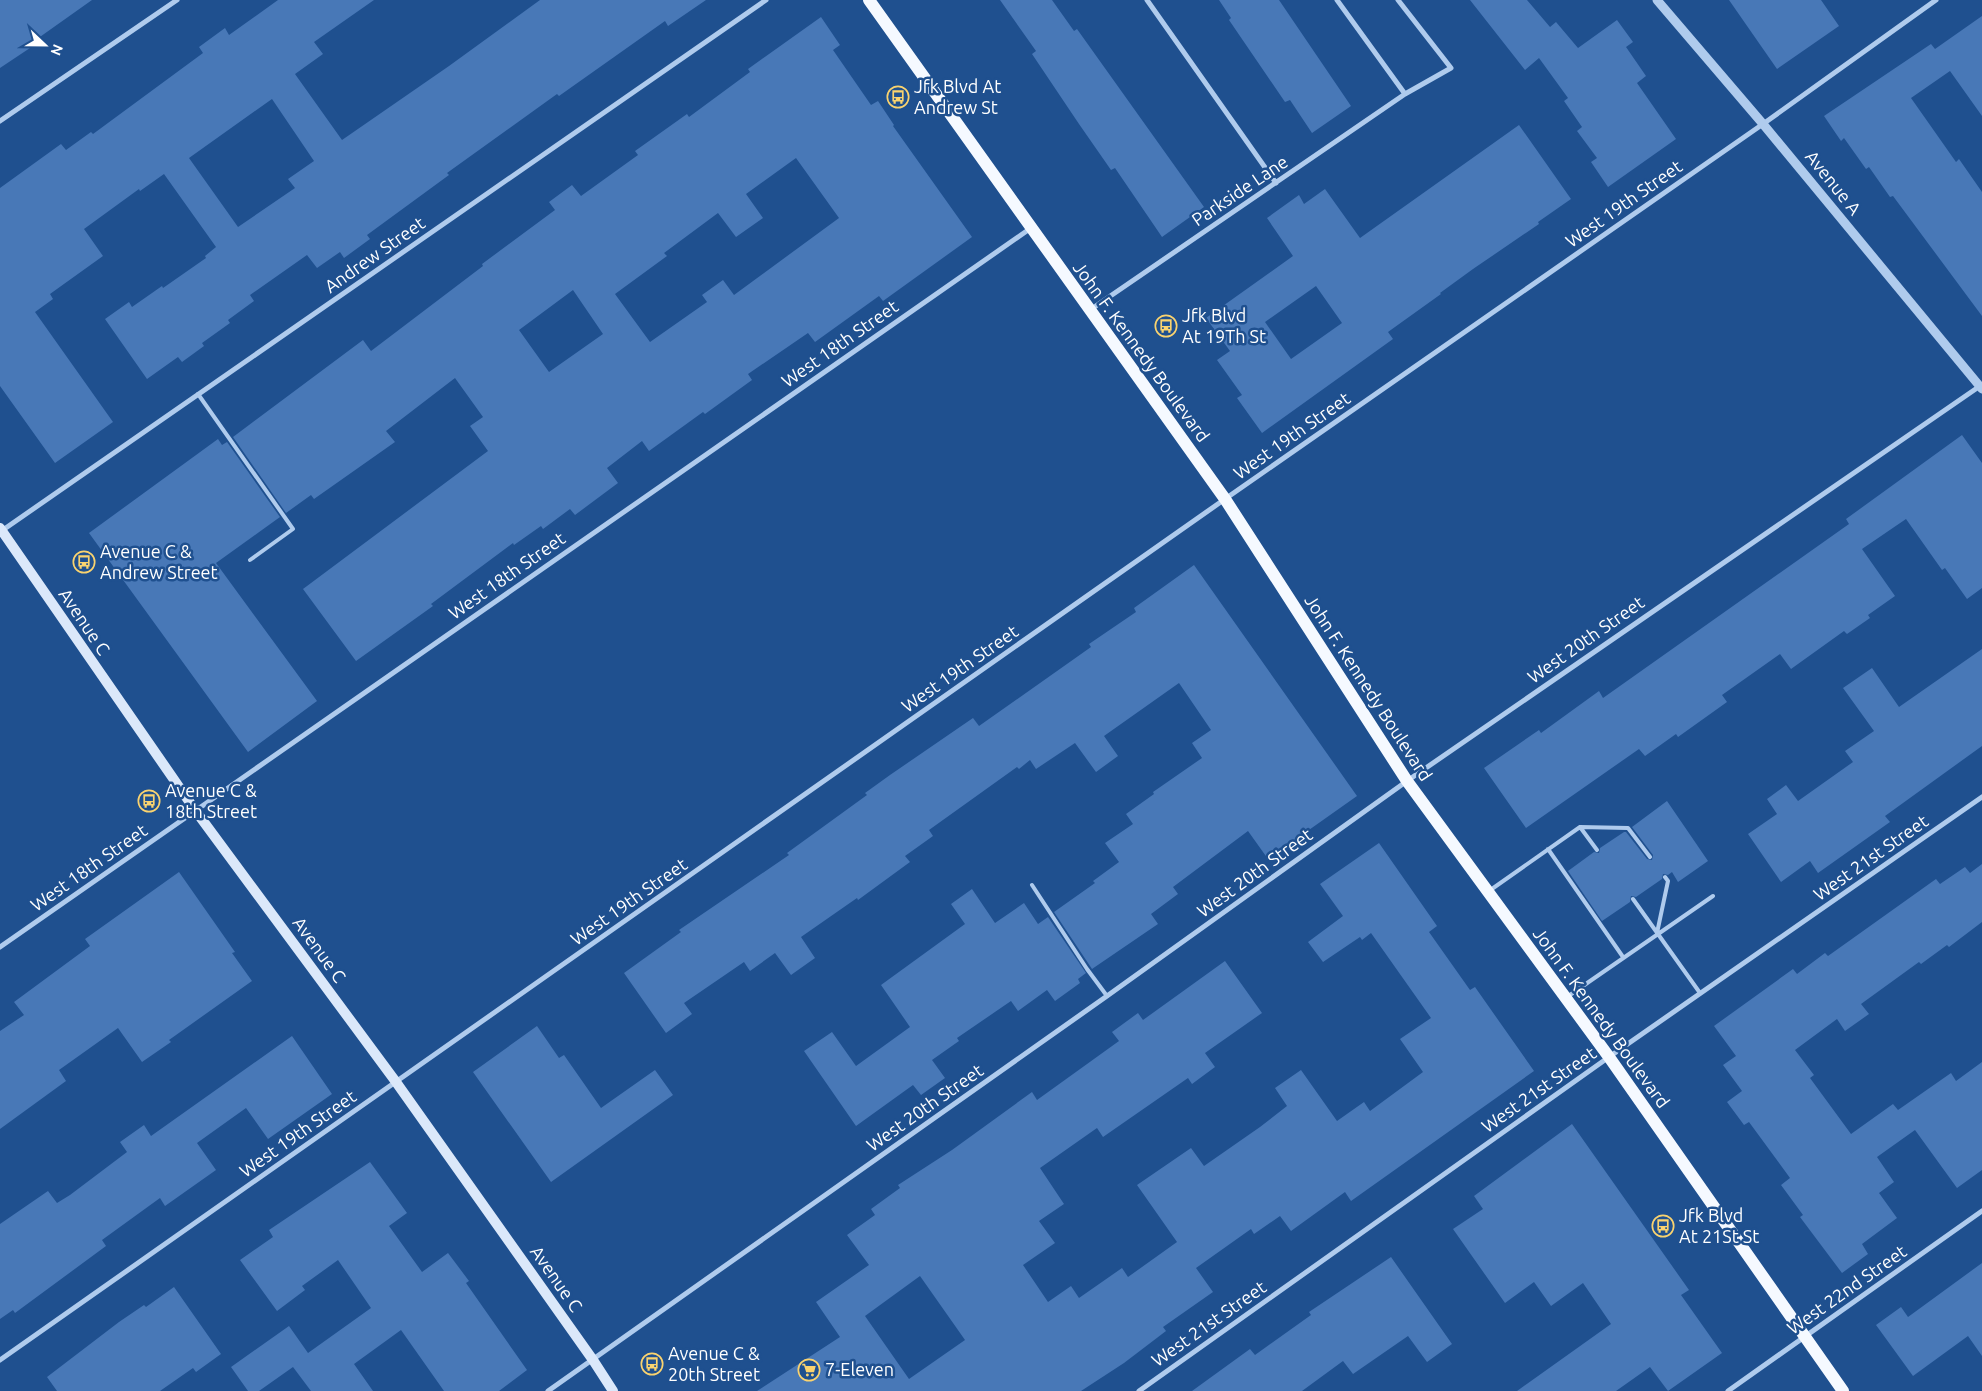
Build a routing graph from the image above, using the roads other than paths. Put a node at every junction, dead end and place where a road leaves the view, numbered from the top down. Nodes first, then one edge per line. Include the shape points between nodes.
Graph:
1 (177, 0) edge
2 (766, 0) edge
3 (869, 0) edge
4 (1147, 0) edge
5 (1337, 0) edge
6 (1398, 0) edge
7 (1657, 0) edge
8 (1936, 0) edge
9 (1405, 94) junction
10 (0, 121) edge
11 (1764, 124) junction
12 (1276, 183) junction
13 (1031, 228) junction
14 (1090, 310) junction
15 (1981, 386) edge
16 (198, 394) junction
17 (1225, 499) junction
18 (1, 530) edge
19 (250, 560) dead end
20 (1407, 781) junction
21 (1982, 797) edge
22 (196, 810) junction
23 (1580, 827) junction
24 (1548, 849) junction
25 (1597, 850) dead end
26 (1650, 857) dead end
27 (1665, 877) dead end
28 (1032, 885) dead end
29 (1488, 892) junction
30 (1713, 896) dead end
31 (1633, 899) dead end
32 (1658, 934) junction
33 (0, 947) edge
34 (1623, 957) junction
35 (1700, 994) junction
36 (1107, 996) junction
37 (1566, 998) junction
38 (1609, 1057) junction
39 (396, 1082) junction
40 (1982, 1211) edge
41 (1805, 1336) junction
42 (0, 1360) edge
43 (593, 1360) junction
44 (548, 1391) edge
45 (613, 1391) edge
46 (1139, 1391) edge
47 (1728, 1391) edge
48 (1844, 1391) edge

1 - 10 street
2 - 16 street, Andrew Street
3 - 13 main road, John F. Kennedy Boulevard
4 - 12 street
5 - 9 street
6 - 9 street, Parkside Lane via 1451,68
7 - 11 street, Avenue A
8 - 11 street, West 19th Street
9 - 12 street, Parkside Lane
11 - 15 street, Avenue A
11 - 17 street, West 19th Street
12 - 14 street, Parkside Lane
13 - 14 main road, John F. Kennedy Boulevard
13 - 22 street, West 18th Street
14 - 17 main road, John F. Kennedy Boulevard
15 - 20 street, West 20th Street
16 - 18 street, Andrew Street
16 - 19 lane via 293,529
17 - 20 main road, John F. Kennedy Boulevard
17 - 39 street, West 19th Street
18 - 22 main road, Avenue C
20 - 29 main road, John F. Kennedy Boulevard
20 - 36 street, West 20th Street
21 - 35 street, West 21st Street
22 - 33 street, West 18th Street
22 - 39 main road, Avenue C
23 - 24 lane
23 - 25 lane
23 - 26 lane via 1628,828
24 - 29 lane
24 - 34 lane
27 - 32 lane via 1668,881
28 - 36 lane
29 - 37 main road, John F. Kennedy Boulevard
30 - 32 lane
31 - 32 lane
32 - 34 lane
32 - 35 lane
34 - 37 lane
35 - 38 street, West 21st Street
36 - 43 street, West 20th Street
37 - 38 main road, John F. Kennedy Boulevard
38 - 41 main road, John F. Kennedy Boulevard
38 - 46 street, West 21st Street
39 - 42 street, West 19th Street
39 - 43 main road, Avenue C
40 - 41 street, West 22nd Street
41 - 47 street, West 22nd Street
41 - 48 main road, John F. Kennedy Boulevard
43 - 44 street, West 20th Street
43 - 45 main road, Avenue C

